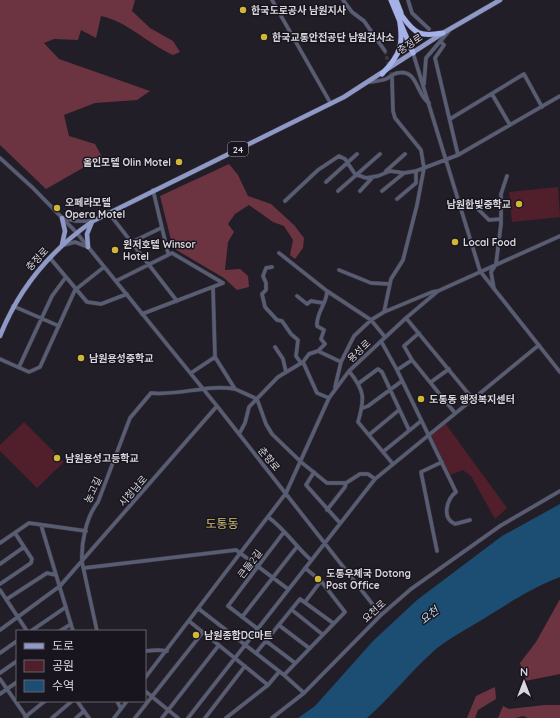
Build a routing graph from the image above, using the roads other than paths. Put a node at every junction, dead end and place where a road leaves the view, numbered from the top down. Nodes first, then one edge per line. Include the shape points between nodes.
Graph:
1 (272, 0) edge
2 (343, 0) edge
3 (391, 0) edge
4 (396, 0) edge
5 (408, 0) edge
6 (500, 0) edge
7 (400, 17) junction
8 (429, 29) dead end
9 (450, 29) junction
10 (443, 33) junction
11 (441, 42) dead end
12 (385, 51) tunnel mouth
13 (413, 52) junction
14 (382, 74) junction
15 (392, 78) tunnel mouth
16 (370, 82) junction
17 (424, 90) junction
18 (492, 94) junction
19 (560, 96) edge
20 (429, 103) junction
21 (331, 104) junction
22 (542, 106) junction
23 (450, 119) junction
24 (510, 125) junction
25 (357, 154) dead end
26 (380, 154) dead end
27 (405, 154) dead end
28 (458, 155) junction
29 (0, 158) edge
30 (446, 161) junction
31 (347, 162) junction
32 (424, 168) junction
33 (416, 171) junction
34 (386, 172) junction
35 (404, 173) junction
36 (357, 174) junction
37 (507, 176) dead end
38 (372, 178) junction
39 (326, 182) dead end
40 (153, 190) junction
41 (338, 191) dead end
42 (360, 192) dead end
43 (382, 192) dead end
44 (397, 199) dead end
45 (285, 201) dead end
46 (460, 207) junction
47 (108, 212) junction
48 (62, 218) junction
49 (501, 219) junction
50 (93, 221) junction
51 (162, 228) junction
52 (76, 232) junction
53 (560, 236) edge
54 (132, 242) junction
55 (62, 245) junction
56 (88, 247) junction
57 (168, 253) junction
58 (279, 253) dead end
59 (50, 258) junction
60 (148, 263) junction
61 (496, 264) junction
62 (104, 267) junction
63 (272, 267) dead end
64 (339, 270) dead end
65 (480, 271) junction
66 (66, 277) junction
67 (116, 281) junction
68 (390, 284) junction
69 (213, 287) junction
70 (76, 290) junction
71 (495, 290) junction
72 (327, 291) junction
73 (438, 291) junction
74 (127, 294) junction
75 (297, 296) dead end
76 (177, 301) junction
77 (323, 303) junction
78 (13, 306) junction
79 (384, 312) junction
80 (142, 314) junction
81 (41, 318) junction
82 (406, 318) junction
83 (371, 320) junction
84 (59, 326) junction
85 (419, 333) junction
86 (0, 336) edge
87 (385, 337) junction
88 (381, 341) junction
89 (539, 345) junction
90 (275, 347) dead end
91 (318, 351) junction
92 (215, 357) junction
93 (0, 359) edge
94 (412, 360) junction
95 (302, 362) junction
96 (341, 362) junction
97 (19, 368) junction
98 (449, 369) junction
99 (397, 370) junction
100 (349, 371) junction
101 (286, 372) junction
102 (560, 372) edge
103 (191, 373) junction
104 (402, 381) junction
105 (431, 382) junction
106 (359, 383) junction
107 (335, 388) junction
108 (390, 388) junction
109 (203, 389) junction
110 (235, 389) junction
111 (329, 398) junction
112 (472, 398) junction
113 (257, 400) junction
114 (217, 406) junction
115 (362, 408) junction
116 (399, 410) junction
117 (455, 413) junction
118 (421, 421) junction
119 (409, 430) junction
120 (239, 434) junction
121 (370, 434) junction
122 (429, 435) junction
123 (384, 451) junction
124 (301, 462) junction
125 (442, 462) junction
126 (393, 464) junction
127 (314, 472) junction
128 (375, 479) junction
129 (346, 483) junction
130 (560, 491) edge
131 (286, 493) junction
132 (327, 510) junction
133 (268, 518) junction
134 (470, 520) dead end
135 (340, 523) junction
136 (41, 525) junction
137 (86, 530) junction
138 (284, 532) junction
139 (14, 533) junction
140 (0, 543) edge
141 (325, 543) junction
142 (24, 547) junction
143 (296, 548) junction
144 (437, 551) dead end
145 (242, 553) junction
146 (311, 560) junction
147 (82, 562) junction
148 (0, 564) edge
149 (258, 566) junction
150 (84, 568) junction
151 (305, 568) junction
152 (56, 575) junction
153 (273, 578) junction
154 (321, 581) junction
155 (0, 584) edge
156 (60, 586) junction
157 (288, 589) junction
158 (0, 590) edge
159 (7, 599) junction
160 (305, 602) junction
161 (66, 607) junction
162 (199, 609) junction
163 (292, 610) junction
164 (381, 614) junction
165 (18, 617) junction
166 (242, 617) junction
167 (189, 621) junction
168 (333, 623) junction
169 (71, 624) junction
170 (280, 626) junction
171 (258, 629) junction
172 (0, 630) edge
173 (26, 630) edge
174 (32, 630) edge
175 (62, 630) edge
176 (73, 630) edge
177 (97, 630) edge
178 (203, 632) junction
179 (322, 634) junction
180 (266, 641) junction
181 (16, 642) edge
182 (219, 645) junction
183 (245, 645) junction
184 (309, 648) junction
185 (146, 651) edge
186 (167, 651) junction
187 (0, 653) edge
188 (256, 653) junction
189 (235, 658) junction
190 (16, 662) edge
191 (295, 663) junction
192 (245, 666) junction
193 (279, 672) junction
194 (0, 673) edge
195 (284, 675) junction
196 (146, 677) edge
197 (0, 679) edge
198 (16, 683) edge
199 (268, 685) junction
200 (7, 689) junction
201 (146, 692) edge
202 (304, 693) junction
203 (0, 694) edge
204 (152, 696) junction
205 (16, 701) edge
206 (17, 702) edge
207 (44, 702) edge
208 (71, 702) edge
209 (78, 702) edge
210 (118, 702) edge
211 (126, 702) edge
212 (121, 709) junction
213 (168, 710) junction
214 (84, 712) junction
215 (26, 718) edge
216 (52, 718) edge
217 (76, 718) edge
218 (89, 718) edge
219 (114, 718) edge
220 (135, 718) edge
221 (162, 718) edge
222 (178, 718) edge
223 (188, 718) edge
224 (205, 718) edge
225 (226, 718) edge
226 (272, 718) edge

1 - 21 street
2 - 12 street via 352,12 364,21
3 - 7 highway
4 - 7 highway
5 - 8 street via 412,13
6 - 9 main road, 충정로 / 24
7 - 10 highway via 414,31 426,36
7 - 13 highway
7 - 14 highway via 401,46 394,60
9 - 10 main road, 충정로 / 24
9 - 17 street via 426,58
10 - 13 main road, 충정로 / 24
11 - 23 street via 444,45 435,58
13 - 14 main road, 충정로 / 24
13 - 17 street
14 - 16 main road, 충정로 / 24
15 - 32 street via 394,118 421,150
16 - 20 street via 386,79 397,73 406,73 415,80 422,98
16 - 21 main road, 충정로 / 24
17 - 20 street
18 - 22 street via 524,74
18 - 23 street
18 - 24 street
19 - 22 street
20 - 30 street
21 - 40 main road, 충정로 / 24
22 - 24 street
23 - 28 street
24 - 28 street
25 - 31 street
26 - 36 street
27 - 34 street
28 - 30 street
29 - 48 street, 춘향로 via 34,188
30 - 32 street
30 - 46 street
31 - 36 street
31 - 39 street
31 - 45 street via 343,157 337,157 318,170
32 - 33 street
32 - 68 street via 403,260
33 - 35 street
33 - 44 street via 416,183
34 - 35 street
34 - 38 street
35 - 43 street
36 - 38 street
36 - 41 street
37 - 49 street via 501,194
38 - 42 street
40 - 47 main road, 충정로 / 24
40 - 51 street
46 - 49 street via 474,205 489,220
46 - 65 street
47 - 50 main road, 충정로 / 24
47 - 54 street
48 - 50 street
48 - 52 street, 춘향로
48 - 55 main road via 65,231
49 - 61 street
50 - 52 main road, 충정로 / 24
50 - 56 main road via 87,234
51 - 54 street
51 - 57 street
52 - 55 main road, 충정로 / 24
52 - 56 street, 춘향로
53 - 61 street, 용성로
54 - 60 street
55 - 56 street via 75,242
55 - 59 main road, 충정로 / 24
56 - 62 street, 춘향로
57 - 60 street
57 - 69 street via 223,283
58 - 72 street
59 - 66 street
59 - 78 main road, 충정로 / 24 via 36,272
60 - 67 street
60 - 76 street
61 - 65 street, 용성로
61 - 71 street via 491,276
62 - 67 street, 춘향로
62 - 70 street
63 - 95 street via 266,268 263,276 266,287 262,300 272,316 282,321 298,340 296,356
64 - 68 street via 371,282
65 - 71 street
65 - 73 street, 용성로
66 - 70 street
66 - 81 street via 52,296
67 - 74 street, 춘향로
68 - 79 street
69 - 76 street
69 - 92 street
70 - 74 street via 86,302 101,304
70 - 84 street
71 - 89 street
72 - 77 street via 327,299
72 - 83 street
73 - 79 street
73 - 82 street, 용성로
74 - 80 street, 춘향로
75 - 77 street via 307,304 311,301
76 - 80 street
77 - 91 street via 317,326 324,330 321,339 325,344
78 - 81 street
78 - 86 main road, 충정로 / 24
79 - 83 street
80 - 103 street, 춘향로
81 - 84 street
81 - 97 street
82 - 85 street
82 - 87 street, 용성로
83 - 87 street
83 - 96 street via 354,336
84 - 97 street via 40,367 29,372
85 - 94 street via 404,346
85 - 98 street
87 - 88 street, 용성로
88 - 99 street
88 - 100 street, 용성로
89 - 102 street
89 - 112 street
90 - 101 street via 283,359
91 - 95 street via 309,354
91 - 96 street
92 - 103 street
92 - 110 street
93 - 97 street
94 - 99 street
94 - 105 street
95 - 101 street
95 - 111 street via 317,393
96 - 107 street
98 - 105 street
98 - 112 street
99 - 104 street
100 - 106 street
100 - 107 street, 용성로
101 - 113 street
103 - 109 street, 춘향로
104 - 108 street
104 - 118 street
105 - 117 street
106 - 108 street via 378,369
106 - 115 street via 364,398
107 - 111 street, 용성로
108 - 115 street
108 - 116 street
109 - 110 street, 농고길
109 - 114 street, 춘향로
109 - 137 street, 농고길 via 151,393 139,405 130,418
110 - 113 street
111 - 124 street, 용성로
112 - 117 street
113 - 120 street via 249,407
113 - 124 street via 272,434
114 - 120 street, 춘향로
114 - 147 street, 시청남로
115 - 121 street via 358,422
116 - 119 street
116 - 121 street
117 - 122 street
118 - 119 street
118 - 122 street
119 - 123 street
120 - 131 street, 춘향로
121 - 123 street
122 - 125 street
122 - 126 street
123 - 126 street
124 - 127 street
124 - 131 street, 용성로
125 - 134 street via 456,492 451,496 447,507 450,520 455,524
125 - 144 street via 421,472
126 - 128 street
127 - 129 street via 327,483
127 - 132 street via 306,485
128 - 129 street via 368,474 360,474
128 - 135 street
129 - 132 street
130 - 164 street, 요천로 via 480,538
131 - 133 street, 용성로
131 - 141 street, 춘향로
132 - 135 street
133 - 138 street
133 - 145 street, 용성로
135 - 141 street
136 - 137 street
136 - 139 street via 29,523
136 - 152 street
137 - 147 street, 농고길
138 - 143 street
138 - 149 street, 큰들2길
139 - 140 street
139 - 142 street
141 - 146 street
141 - 164 street, 춘향로
142 - 148 street
142 - 155 street via 32,559 31,562
143 - 146 street
143 - 153 street
145 - 149 street
145 - 150 street via 236,550
145 - 162 street, 용성로
146 - 151 street
147 - 150 street, 농고길
147 - 156 street, 시청남로
149 - 153 street
149 - 166 street, 큰들2길 via 228,606
150 - 177 street, 농고길
151 - 154 street
151 - 157 street
152 - 156 street
152 - 159 street via 47,573
153 - 157 street
153 - 166 street
154 - 160 street
154 - 168 street via 345,612
156 - 161 street
156 - 165 street, 시청남로
157 - 171 street
158 - 159 street
159 - 165 street
160 - 163 street via 300,598
160 - 168 street
161 - 169 street
161 - 174 street
162 - 167 street, 용성로
162 - 183 street
163 - 170 street
163 - 179 street
164 - 202 street, 요천로
165 - 172 street, 시청남로
165 - 173 street
166 - 171 street
167 - 178 street
167 - 186 street, 용성로
168 - 179 street
169 - 175 street
169 - 176 street
170 - 180 street
170 - 184 street
171 - 183 street
178 - 182 street
178 - 204 street
179 - 184 street
180 - 188 street
180 - 191 street
181 - 187 street
182 - 189 street
182 - 213 street
183 - 188 street
183 - 189 street
184 - 191 street
185 - 186 street
186 - 196 street, 용성로
188 - 193 street
189 - 192 street
189 - 223 street
190 - 194 street
191 - 195 street
192 - 199 street
192 - 224 street
193 - 195 street
193 - 199 street
195 - 202 street
197 - 200 street
198 - 200 street
199 - 225 street
200 - 203 street
200 - 205 street
201 - 204 street
202 - 226 street, 요천로
204 - 213 street
204 - 220 street
206 - 215 street
207 - 215 street
208 - 216 street
209 - 214 street
210 - 212 street
211 - 212 street
212 - 219 street
213 - 221 street
213 - 222 street
214 - 217 street
214 - 218 street

